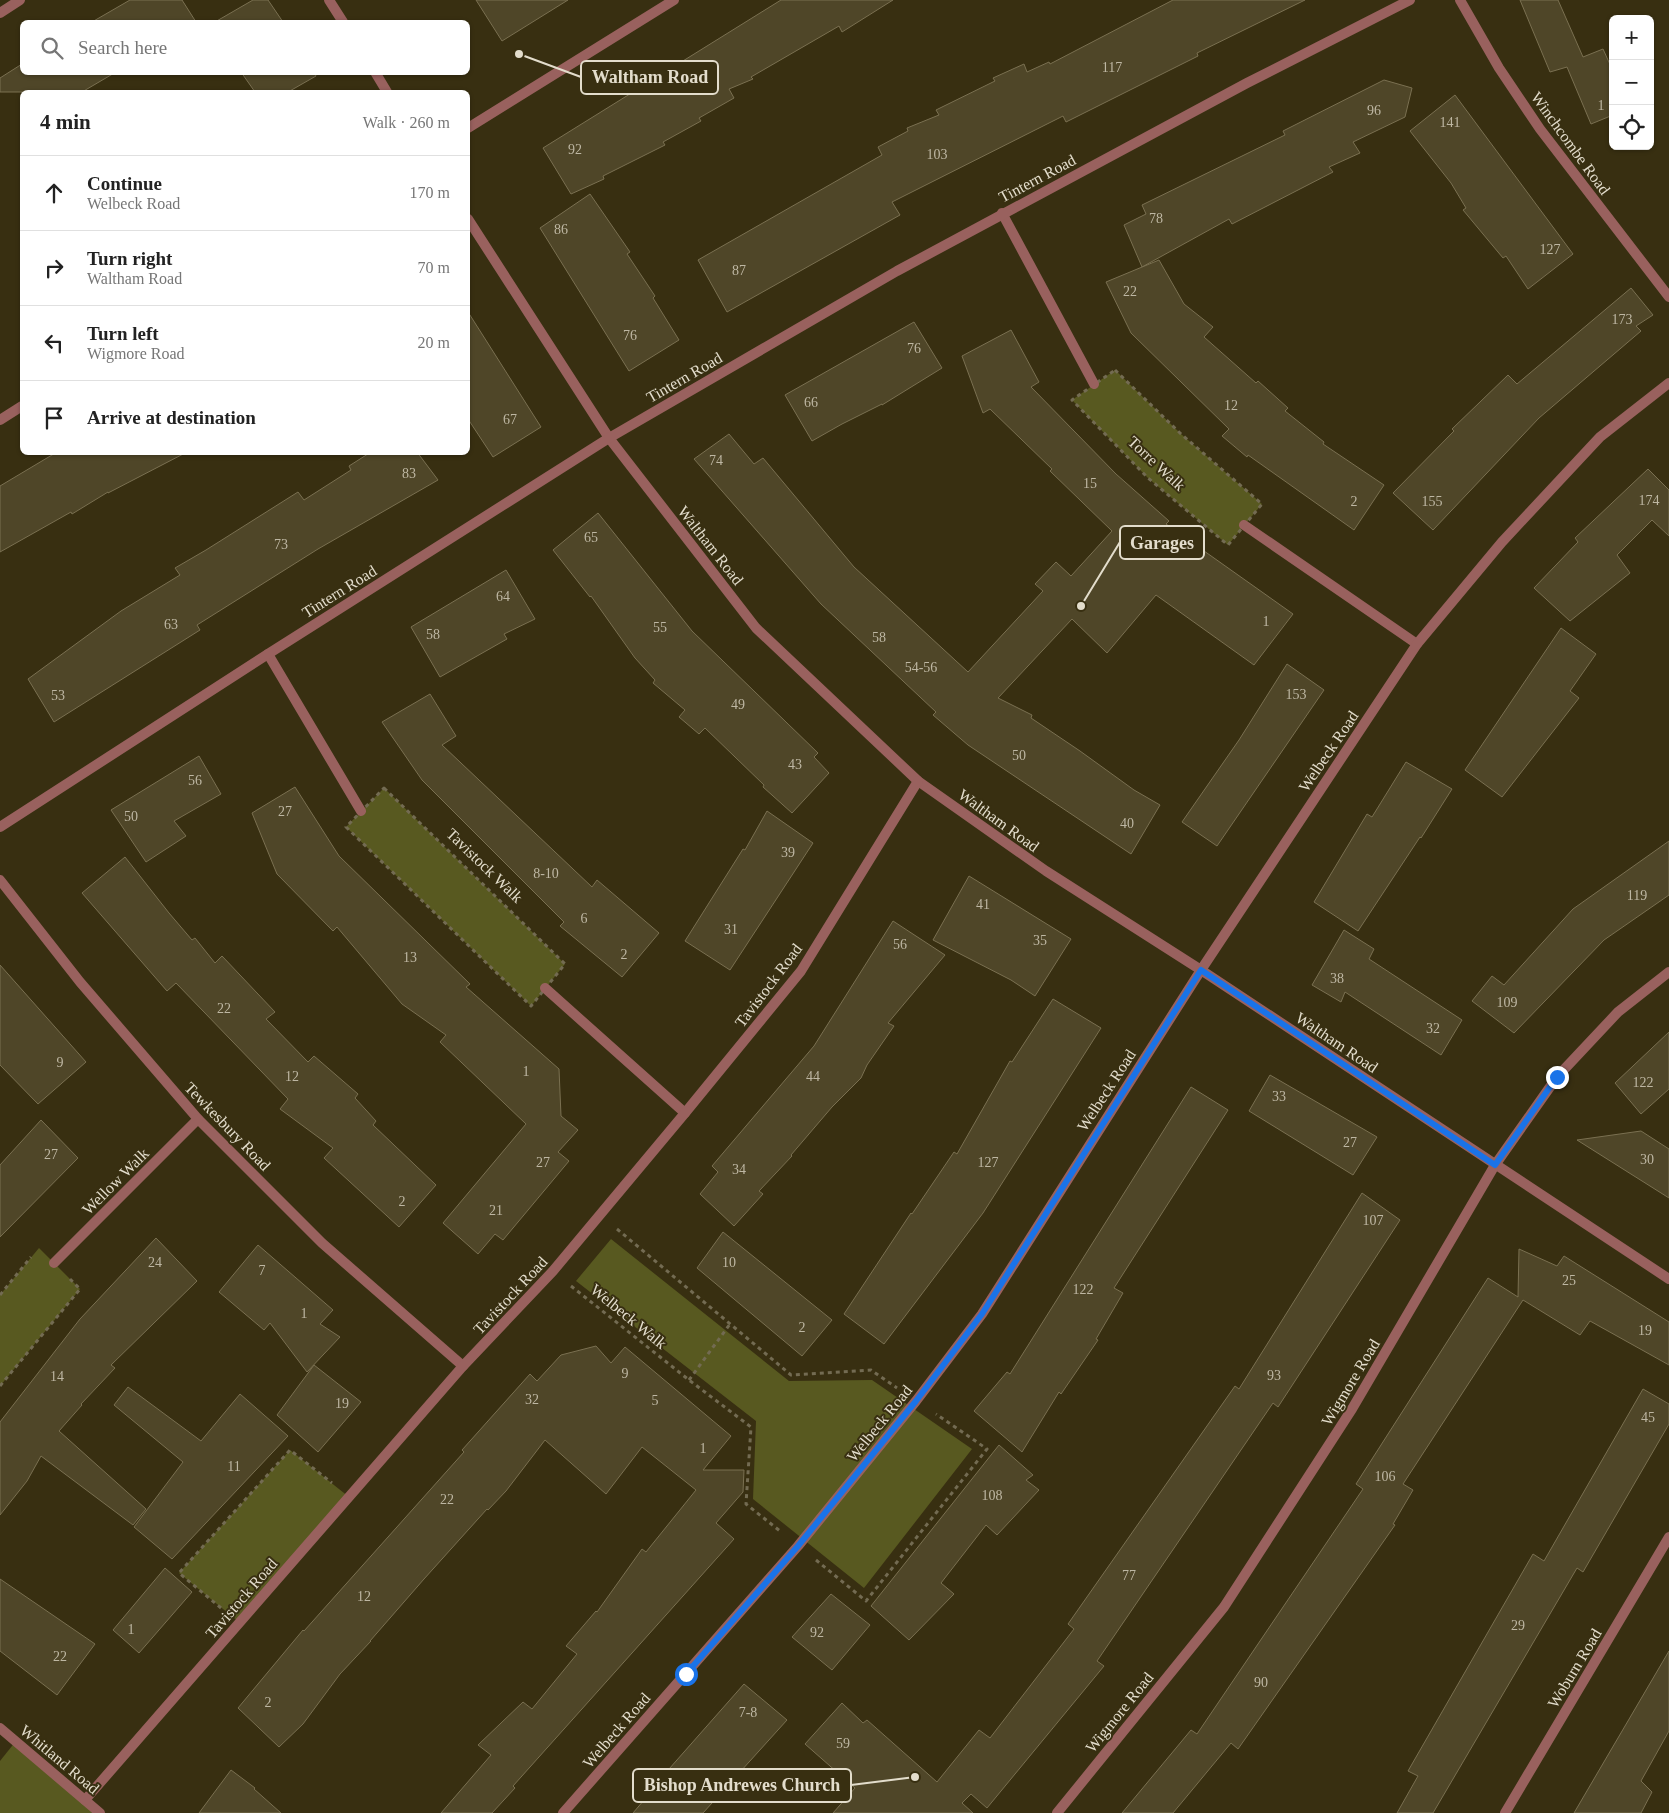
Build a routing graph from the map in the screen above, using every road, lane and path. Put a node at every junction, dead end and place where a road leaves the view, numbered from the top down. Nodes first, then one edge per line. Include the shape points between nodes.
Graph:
1 (20, 0) edge
2 (329, 0) edge
3 (674, 0) edge
4 (1410, 0) edge
5 (1460, 0) edge
6 (0, 13) edge
7 (342, 20) edge
8 (376, 75) edge
9 (386, 90) edge
10 (470, 127) edge
11 (1002, 214) junction
12 (470, 222) edge
13 (1669, 296) edge
14 (1669, 383) edge
15 (1094, 384) junction
16 (20, 407) edge
17 (0, 420) edge
18 (609, 438) junction
19 (1244, 526) junction
20 (1417, 644) junction
21 (268, 654) junction
22 (918, 781) junction
23 (361, 811) junction
24 (0, 828) edge
25 (0, 880) edge
26 (1201, 970) junction
27 (1669, 972) edge
28 (545, 988) junction
29 (685, 1113) junction
30 (198, 1119) junction
31 (1495, 1165) junction
32 (601, 1216) junction
33 (54, 1264) junction
34 (553, 1271) junction
35 (1669, 1279) edge
36 (0, 1295) edge
37 (730, 1324) junction
38 (463, 1366) junction
39 (689, 1380) junction
40 (0, 1386) edge
41 (916, 1401) junction
42 (349, 1497) junction
43 (1669, 1537) edge
44 (798, 1546) junction
45 (239, 1622) junction
46 (0, 1728) edge
47 (85, 1800) junction
48 (100, 1813) edge
49 (563, 1813) edge
50 (1057, 1813) edge
51 (1505, 1813) edge

1 - 6 street
2 - 7 street
3 - 10 street
4 - 11 street, Tintern Road
5 - 13 street, Winchcombe Road via 1499,68 1540,129
8 - 9 street
11 - 15 street
11 - 18 street, Tintern Road
12 - 18 street, Waltham Road
14 - 20 street, Welbeck Road via 1600,437 1502,542
15 - 19 path, Torre Walk via 1115,370 1181,434 1262,504
15 - 19 path, Torre Walk via 1072,400 1148,478 1228,545
16 - 17 street
18 - 21 street, Tintern Road
18 - 22 street, Waltham Road via 756,628
19 - 20 street
20 - 26 street, Welbeck Road
21 - 23 street
21 - 24 street, Tintern Road
22 - 26 street, Waltham Road via 1046,871
22 - 29 street, Tavistock Road via 801,971
23 - 28 path, Tavistock Walk via 346,827 531,1006
23 - 28 path, Tavistock Walk via 384,788 565,964
25 - 30 street, Tewkesbury Road via 80,982
26 - 31 street, Waltham Road
26 - 41 street, Welbeck Road via 982,1314
27 - 31 street, Wigmore Road via 1618,1012 1557,1077
28 - 29 street
29 - 32 street, Tavistock Road
30 - 33 street, Wellow Walk
30 - 38 street, Tewkesbury Road via 322,1243
31 - 35 street, Waltham Road
31 - 50 street, Wigmore Road via 1352,1409 1224,1607
32 - 34 street, Tavistock Road
32 - 37 path
33 - 36 path via 39,1248
33 - 40 path via 80,1289
34 - 38 street, Tavistock Road
34 - 39 path, Welbeck Walk
37 - 39 path
37 - 41 path via 791,1375 871,1370
38 - 42 street, Tavistock Road
39 - 44 path, Welbeck Walk via 751,1427 746,1504
41 - 44 street, Welbeck Road
41 - 44 path via 987,1449 866,1601
42 - 45 street, Tavistock Road
42 - 45 path via 290,1450 179,1573
43 - 51 street, Woburn Road
44 - 49 street, Welbeck Road
45 - 47 street, Tavistock Road
46 - 47 street, Whitland Road
47 - 48 street, Whitland Road

